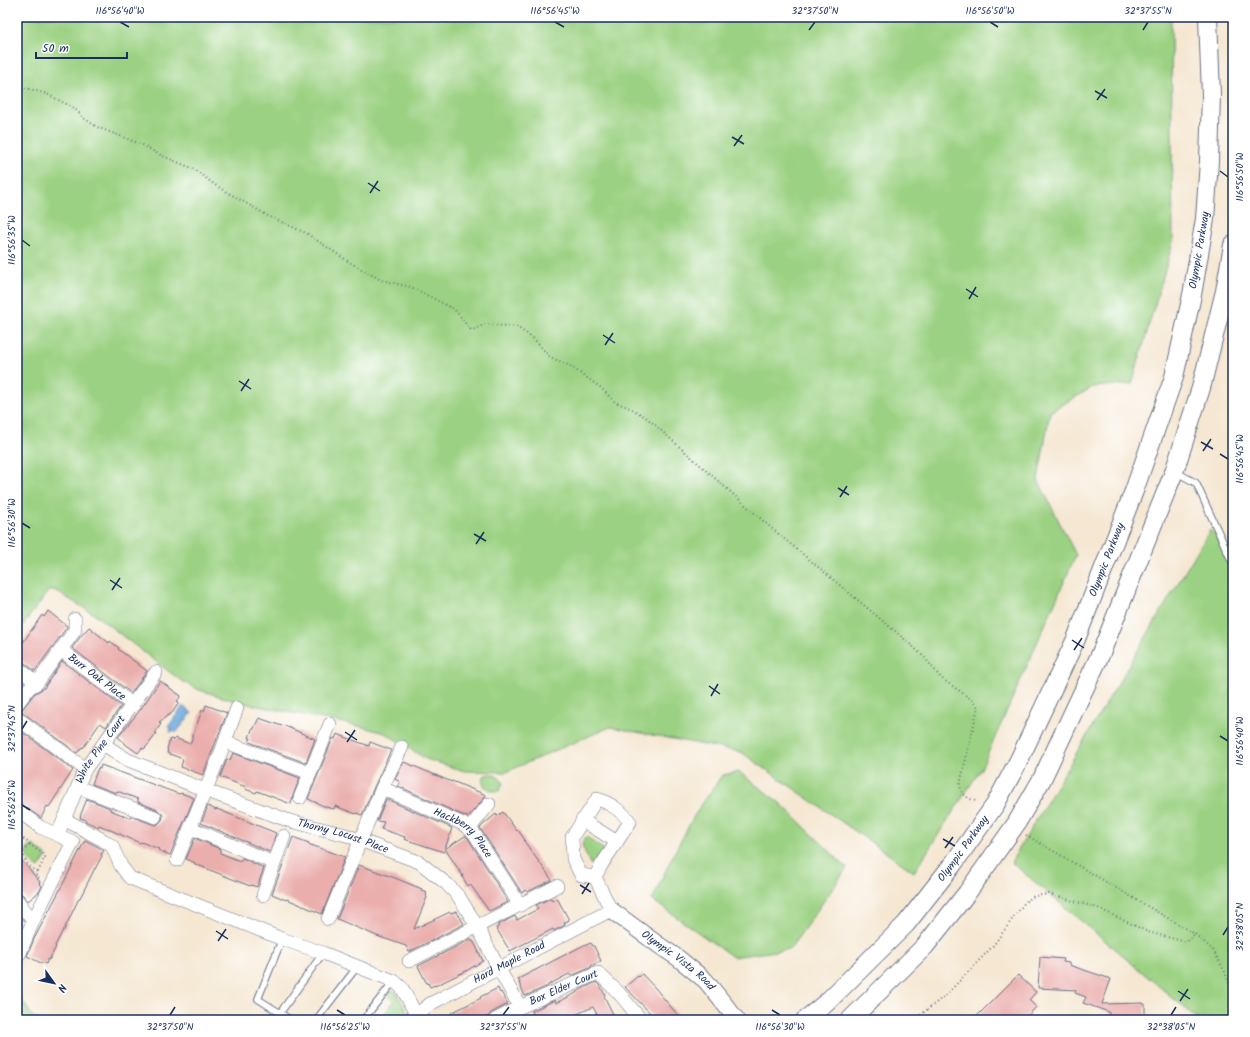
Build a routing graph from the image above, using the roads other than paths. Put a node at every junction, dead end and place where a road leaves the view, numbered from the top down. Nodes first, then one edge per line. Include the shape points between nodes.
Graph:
1 (1208, 17) edge
2 (1233, 245) edge
3 (1174, 472) junction
4 (1233, 564) edge
5 (75, 619) dead end
6 (61, 650) junction
7 (17, 667) edge
8 (156, 672) dead end
9 (37, 682) junction
10 (17, 704) edge
11 (133, 705) junction
12 (237, 708) dead end
13 (17, 718) edge
14 (330, 724) dead end
15 (225, 742) junction
16 (103, 744) junction
17 (402, 747) dead end
18 (85, 769) junction
19 (310, 773) junction
20 (208, 785) junction
21 (78, 787) junction
22 (382, 788) junction
23 (300, 798) dead end
24 (489, 804) dead end
25 (17, 810) edge
26 (154, 817) dead end
27 (64, 819) junction
28 (582, 820) junction
29 (191, 828) junction
30 (469, 829) junction
31 (58, 834) junction
32 (284, 836) dead end
33 (361, 840) junction
34 (617, 842) junction
35 (177, 860) dead end
36 (274, 863) junction
37 (595, 877) junction
38 (557, 886) dead end
39 (263, 895) dead end
40 (17, 900) edge
41 (520, 905) junction
42 (611, 910) junction
43 (328, 919) dead end
44 (33, 921) junction
45 (477, 926) junction
46 (282, 939) junction
47 (20, 953) dead end
48 (323, 953) junction
49 (409, 961) dead end
50 (357, 966) junction
51 (499, 968) junction
52 (394, 981) junction
53 (520, 1006) junction
54 (280, 1013) junction
55 (415, 1018) edge
56 (291, 1020) edge
57 (316, 1020) edge
58 (363, 1020) edge
59 (495, 1020) edge
60 (641, 1020) edge
61 (737, 1020) edge
62 (805, 1020) edge
63 (850, 1020) edge

1 - 62 main road, Olympic Parkway via 1211,95 1209,161 1205,219 1192,295 1174,377 1134,491 1079,632 995,805 906,924 826,1003
2 - 3 main road via 1225,291 1201,388
3 - 4 lane via 1196,483
3 - 63 main road via 1101,653 1042,780 1016,824 925,946
5 - 6 street via 75,630
6 - 9 street
6 - 11 street, Burr Oak Place
7 - 9 street
8 - 11 street, White Pine Court
9 - 10 street
11 - 16 street, White Pine Court
12 - 15 street
13 - 18 street
14 - 19 street
15 - 19 street
15 - 20 street
16 - 18 street, White Pine Court
16 - 20 street, Thorny Locust Place via 128,760
17 - 22 street
18 - 21 street, White Pine Court
19 - 23 street
20 - 29 street
20 - 33 street, Thorny Locust Place via 290,821
21 - 26 street
21 - 27 street, White Pine Court
22 - 30 street, Hackberry Place
22 - 33 street
24 - 30 street
25 - 31 street via 40,827
27 - 31 street, White Pine Court
27 - 46 street via 112,846 130,878
28 - 34 street
28 - 34 street via 597,799 602,800 630,822
28 - 37 street via 572,837 573,859 581,875
29 - 35 street
29 - 36 street
30 - 41 street, Hackberry Place
31 - 44 street via 73,842
32 - 36 street
33 - 43 street
33 - 45 street, Thorny Locust Place via 419,862 459,897
34 - 37 street
36 - 39 street
37 - 42 street
38 - 41 street
40 - 44 street
41 - 45 street
42 - 51 street, Hard Maple Road
42 - 61 street, Olympic Vista Road via 706,981
44 - 47 street
45 - 49 street
45 - 51 street, Thorny Locust Place
46 - 48 street
46 - 54 lane via 258,998
48 - 50 street
48 - 54 lane
50 - 52 street
50 - 57 lane
51 - 53 street, Thorny Locust Place
51 - 55 street, Hard Maple Road via 430,1004
52 - 55 street via 402,988
52 - 58 lane
53 - 59 street, Box Elder Court
53 - 60 street, Box Elder Court via 598,973
54 - 56 lane

